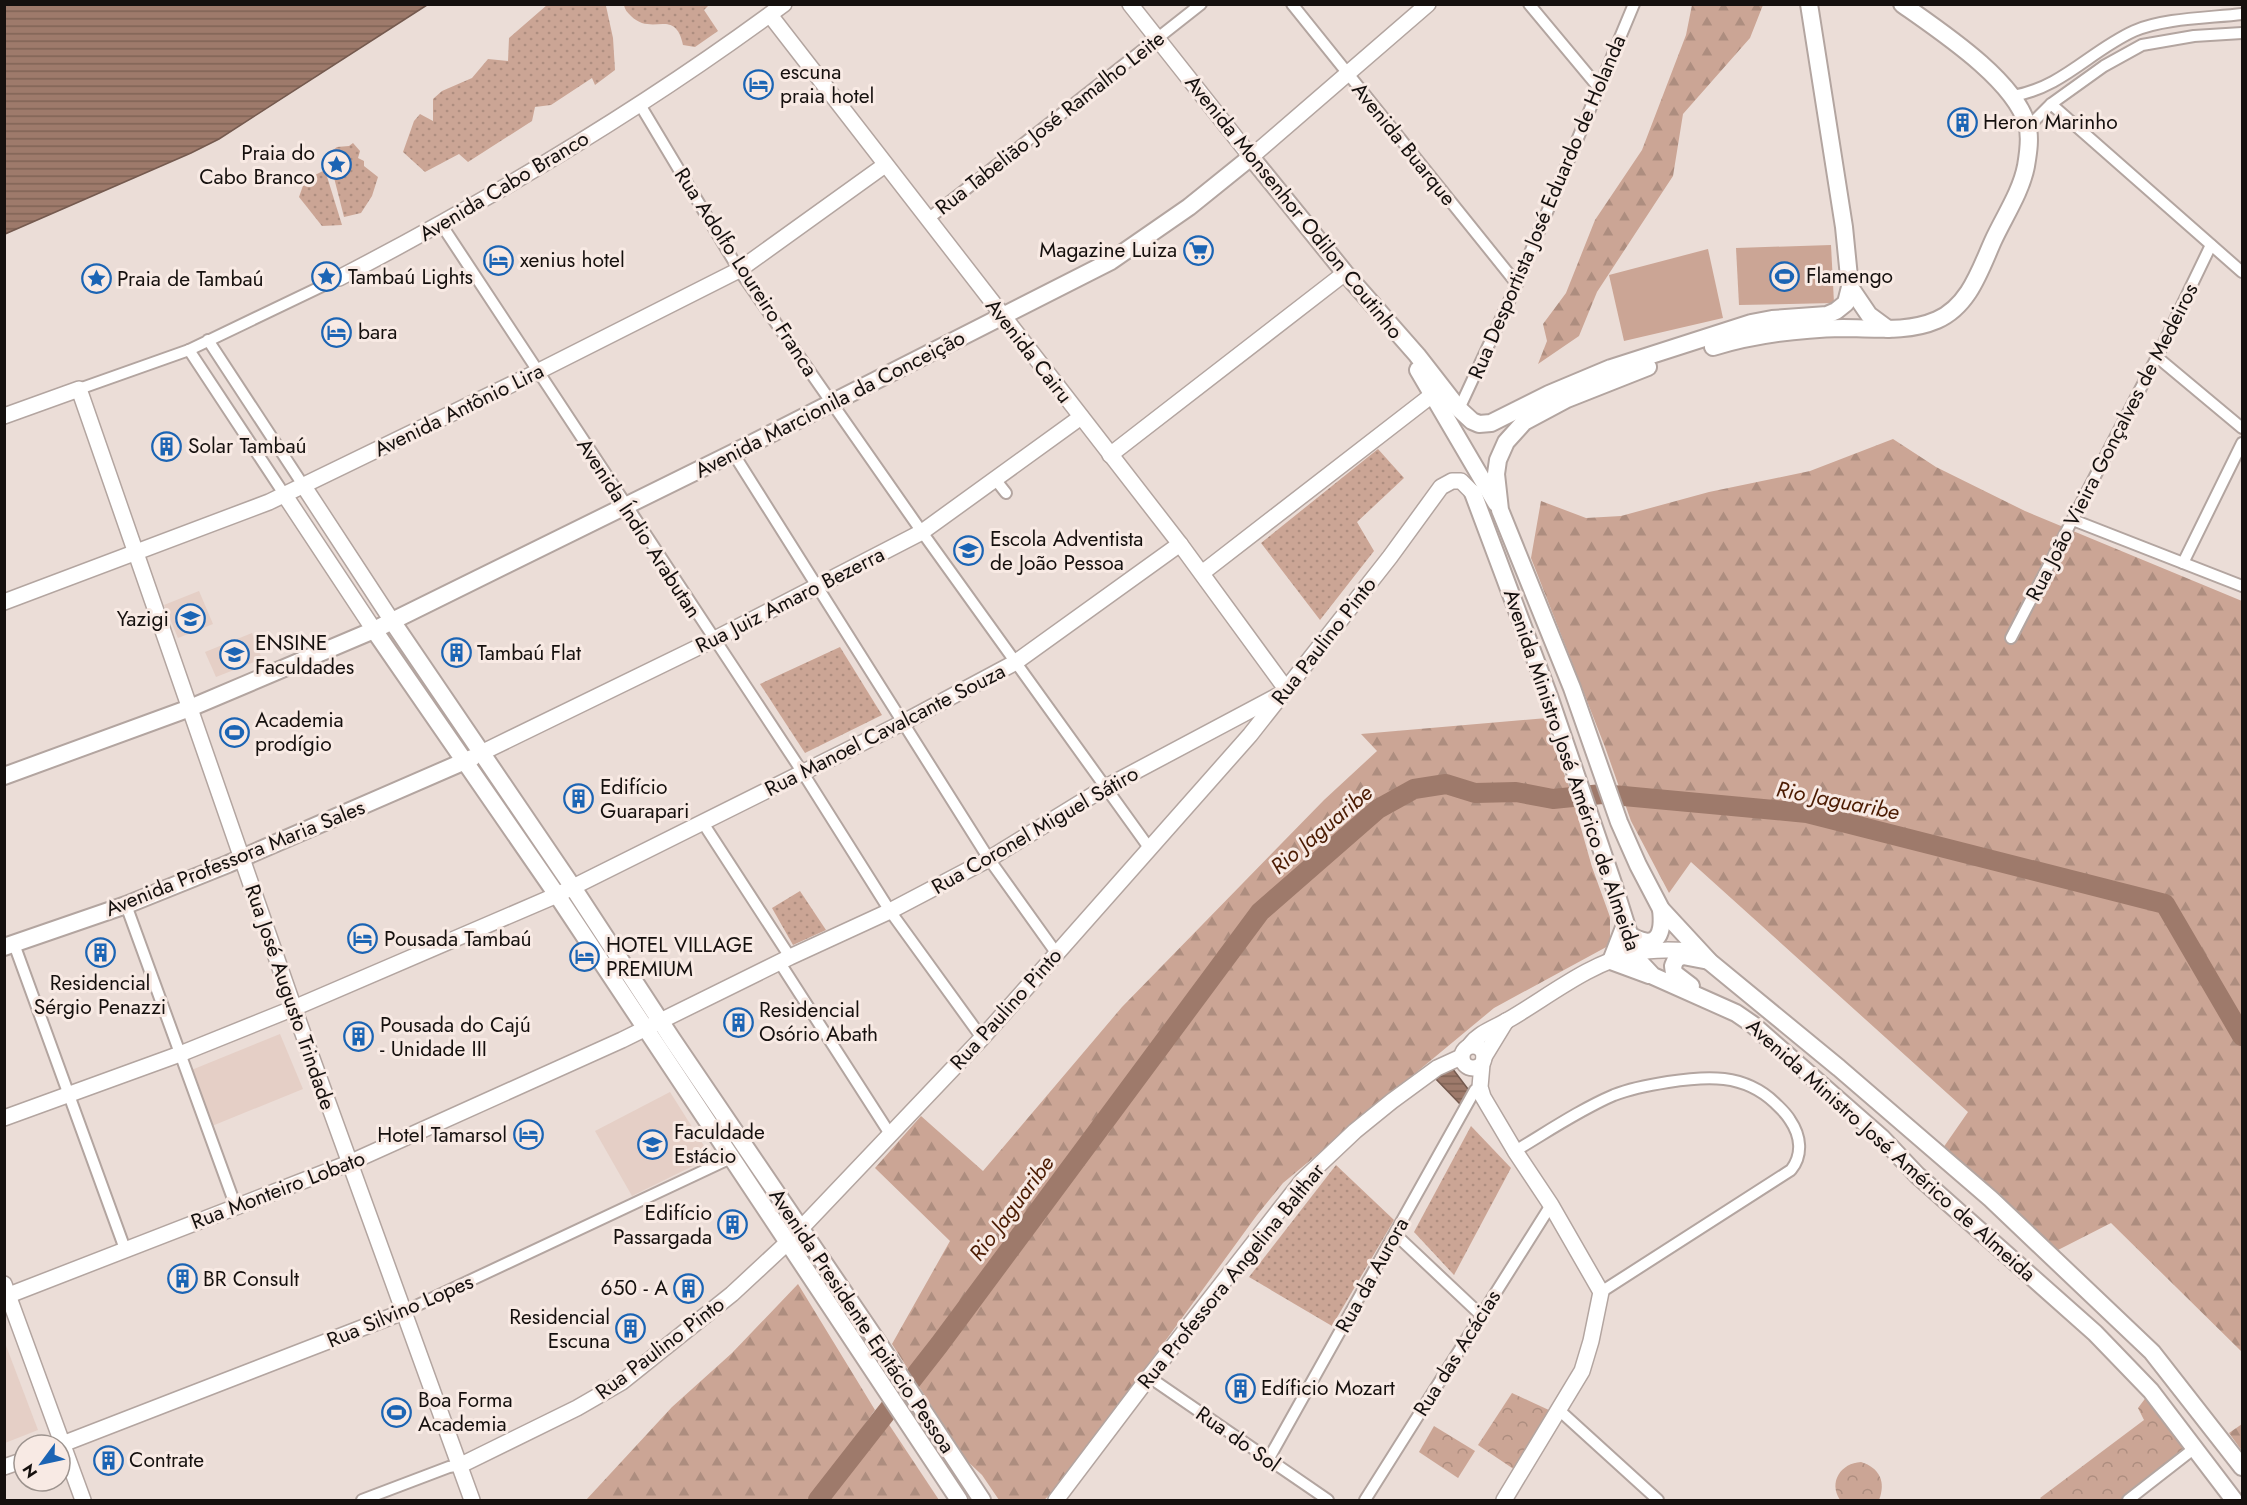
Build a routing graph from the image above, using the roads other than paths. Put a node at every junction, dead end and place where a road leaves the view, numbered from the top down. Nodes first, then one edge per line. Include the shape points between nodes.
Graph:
1 (784, 4) edge
2 (1130, 4) edge
3 (1201, 4) edge
4 (1292, 4) edge
5 (1428, 4) edge
6 (1529, 4) edge
7 (1634, 4) edge
8 (1809, 4) edge
9 (1818, 4) edge
10 (1908, 6) edge
11 (2242, 14) edge
12 (770, 15) junction
13 (2242, 33) edge
14 (1157, 39) junction
15 (1815, 39) junction
16 (1347, 73) junction
17 (1599, 88) junction
18 (2013, 96) junction
19 (639, 104) junction
20 (2051, 104) junction
21 (2028, 127) junction
22 (1251, 157) junction
23 (885, 165) junction
24 (928, 219) junction
25 (441, 224) junction
26 (2211, 245) junction
27 (740, 270) junction
28 (1345, 273) junction
29 (2242, 273) edge
30 (339, 278) joint
31 (1517, 284) junction
32 (1850, 287) junction
33 (1003, 318) junction
34 (1392, 328) junction
35 (1888, 329) junction
36 (208, 340) junction
37 (189, 350) junction
38 (2157, 357) junction
39 (537, 372) junction
40 (80, 389) junction
41 (1432, 395) junction
42 (832, 402) junction
43 (1459, 409) junction
44 (4, 416) edge
45 (1081, 417) junction
46 (2242, 428) edge
47 (2242, 443) edge
48 (733, 453) junction
49 (1110, 455) junction
50 (995, 479) junction
51 (303, 485) junction
52 (1006, 493) dead end
53 (1473, 493) joint
54 (284, 494) junction
55 (625, 506) junction
56 (1500, 510) junction
57 (2073, 520) junction
58 (922, 532) junction
59 (1180, 544) junction
60 (135, 552) junction
61 (2183, 563) junction
62 (1202, 573) junction
63 (2242, 586) edge
64 (817, 587) junction
65 (4, 602) edge
66 (392, 621) junction
67 (374, 630) junction
68 (2012, 638) dead end
69 (713, 640) junction
70 (1016, 662) junction
71 (1286, 689) junction
72 (190, 708) junction
73 (1245, 713) junction
74 (902, 723) junction
75 (1250, 735) junction
76 (481, 753) junction
77 (464, 761) junction
78 (803, 773) junction
79 (4, 776) edge
80 (1106, 787) junction
81 (703, 823) junction
82 (1150, 849) junction
83 (243, 858) junction
84 (989, 859) junction
85 (572, 886) junction
86 (557, 895) junction
87 (126, 905) junction
88 (1661, 909) junction
89 (890, 911) junction
90 (1627, 929) junction
91 (9, 946) edge
92 (1634, 953) junction
93 (1057, 954) junction
94 (1704, 956) junction
95 (785, 960) junction
96 (1611, 962) junction
97 (1653, 976) junction
98 (1723, 1006) junction
99 (294, 1008) junction
100 (1506, 1021) junction
101 (652, 1024) junction
102 (981, 1038) junction
103 (180, 1054) junction
104 (1465, 1056) junction
105 (1483, 1060) junction
106 (1479, 1091) junction
107 (68, 1094) junction
108 (4, 1118) edge
109 (890, 1134) junction
110 (1515, 1151) junction
111 (732, 1158) junction
112 (349, 1163) junction
113 (1551, 1205) junction
114 (236, 1207) junction
115 (800, 1228) junction
116 (1395, 1234) junction
117 (788, 1242) junction
118 (125, 1249) junction
119 (6, 1292) edge
120 (1601, 1292) junction
121 (404, 1312) junction
122 (1482, 1316) junction
123 (1149, 1377) junction
124 (1559, 1410) junction
125 (57, 1433) edge
126 (72, 1441) edge
127 (2196, 1447) junction
128 (1268, 1460) junction
129 (460, 1465) junction
130 (2242, 1467) edge
131 (72, 1472) edge
132 (83, 1500) edge
133 (362, 1500) edge
134 (472, 1500) edge
135 (959, 1500) edge
136 (982, 1500) edge
137 (1056, 1500) edge
138 (1328, 1500) edge
139 (1365, 1500) edge
140 (1504, 1500) edge
141 (1658, 1500) edge
142 (2128, 1500) edge
143 (2234, 1500) edge

1 - 12 main road, Avenida Cabo Branco
2 - 14 main road, Avenida Monsenhor Odilon Coutinho
3 - 14 street, Rua Tabelião José Ramalho Leite
4 - 16 street, Avenida Buarque
5 - 16 main road
6 - 17 street
7 - 17 street, Rua Desportista José Eduardo de Holanda
8 - 15 main road
9 - 15 main road
10 - 18 main road
11 - 18 street via 2146,26 2060,79 2032,93
12 - 19 main road, Avenida Cabo Branco
12 - 23 main road, Avenida Cairu
13 - 20 street via 2142,45 2104,66
14 - 22 main road, Avenida Monsenhor Odilon Coutinho
14 - 24 street, Rua Tabelião José Ramalho Leite
15 - 32 main road
16 - 22 main road
16 - 31 street, Avenida Buarque
17 - 31 street, Rua Desportista José Eduardo de Holanda
18 - 21 main road
19 - 25 main road, Avenida Cabo Branco
19 - 27 street, Rua Adolfo Loureiro Franca
20 - 21 street
20 - 26 street
21 - 35 main road via 2025,168 2014,199 1965,298 1938,320
22 - 28 main road, Avenida Monsenhor Odilon Coutinho
22 - 33 main road, Avenida Marcionila da Conceição via 1189,207 1111,261
23 - 24 main road, Avenida Cairu
23 - 27 main road, Avenida Antônio Lira
24 - 33 main road, Avenida Cairu
25 - 30 main road, Avenida Cabo Branco
25 - 39 street, Avenida Índio Arabutan
26 - 29 street
26 - 38 street, Rua João Vieira Gonçalves de Medeiros
27 - 39 main road, Avenida Antônio Lira
27 - 42 street, Rua Adolfo Loureiro Franca
28 - 34 main road, Avenida Monsenhor Odilon Coutinho
28 - 49 main road
30 - 36 street, Avenida Cabo Branco
31 - 43 street, Rua Desportista José Eduardo de Holanda
32 - 35 main road via 1869,315
32 - 43 main road via 1846,303 1827,315 1751,323 1611,368 1491,423 1472,421
33 - 42 main road, Avenida Marcionila da Conceição
33 - 45 main road, Avenida Cairu
34 - 41 main road
34 - 43 main road, Avenida Monsenhor Odilon Coutinho
35 - 56 main road, Avenida Ministro José Américo de Almeida via 1795,330 1755,335 1649,366 1567,399 1524,422 1506,442 1496,474
36 - 37 street, Avenida Cabo Branco
36 - 51 street
37 - 40 street, Avenida Cabo Branco
37 - 54 street
38 - 46 street
38 - 57 street, Rua João Vieira Gonçalves de Medeiros
39 - 51 main road, Avenida Antônio Lira
39 - 55 street, Avenida Índio Arabutan
40 - 44 main road
40 - 60 main road, Rua José Augusto Trindade
41 - 56 main road
41 - 62 main road
42 - 48 main road, Avenida Marcionila da Conceição
42 - 58 street, Rua Adolfo Loureiro Franca
45 - 49 main road, Avenida Cairu
45 - 50 main road, Rua Juiz Amaro Bezerra
47 - 61 street
48 - 55 main road, Avenida Marcionila da Conceição
48 - 64 street
49 - 59 main road, Avenida Cairu
50 - 52 street
50 - 58 main road, Rua Juiz Amaro Bezerra
51 - 54 main road, Avenida Antônio Lira
51 - 66 main road, Avenida Presidente Epitácio Pessoa
53 - 71 main road, Rua Paulino Pinto via 1461,481 1441,487
53 - 90 main road, Avenida Ministro José Américo de Almeida via 1549,696
54 - 60 main road, Avenida Antônio Lira
54 - 67 main road, Avenida Presidente Epitácio Pessoa
55 - 66 main road, Avenida Marcionila da Conceição
55 - 69 street, Avenida Índio Arabutan
56 - 88 main road, Avenida Ministro José Américo de Almeida via 1572,688 1619,822
57 - 61 street
57 - 68 street, Rua João Vieira Gonçalves de Medeiros
58 - 64 main road, Rua Juiz Amaro Bezerra
58 - 70 street, Rua Adolfo Loureiro Franca
59 - 62 main road, Avenida Cairu
59 - 70 main road, Rua Manoel Cavalcante Souza
60 - 65 main road, Avenida Antônio Lira
60 - 72 main road, Rua José Augusto Trindade
61 - 63 street
62 - 71 main road, Avenida Cairu
64 - 69 main road, Rua Juiz Amaro Bezerra
64 - 74 street
66 - 67 main road, Avenida Marcionila da Conceição
66 - 76 main road, Avenida Presidente Epitácio Pessoa
67 - 72 main road, Avenida Marcionila da Conceição
67 - 77 main road, Avenida Presidente Epitácio Pessoa
69 - 76 main road, Rua Juiz Amaro Bezerra
69 - 78 street, Avenida Índio Arabutan
70 - 74 main road, Rua Manoel Cavalcante Souza
70 - 80 street, Rua Adolfo Loureiro Franca
71 - 73 main road, Rua Coronel Miguel Sátiro
71 - 75 main road, Rua Paulino Pinto
72 - 79 main road, Avenida Marcionila da Conceição
72 - 83 main road, Rua José Augusto Trindade
73 - 75 main road via 1252,727
73 - 80 main road, Rua Coronel Miguel Sátiro
74 - 78 main road, Rua Manoel Cavalcante Souza
74 - 84 street
75 - 82 main road, Rua Paulino Pinto
76 - 77 main road
76 - 85 main road, Avenida Presidente Epitácio Pessoa
77 - 83 main road, Avenida Professora Maria Sales
77 - 86 main road, Avenida Presidente Epitácio Pessoa
78 - 81 main road, Rua Manoel Cavalcante Souza
78 - 89 street, Avenida Índio Arabutan
80 - 82 street, Rua Adolfo Loureiro Franca
80 - 84 main road, Rua Coronel Miguel Sátiro
81 - 85 main road, Rua Manoel Cavalcante Souza
81 - 95 street
82 - 93 main road, Rua Paulino Pinto
83 - 87 main road, Avenida Professora Maria Sales
83 - 99 main road, Rua José Augusto Trindade
84 - 89 main road, Rua Coronel Miguel Sátiro
84 - 93 street
85 - 86 main road, Rua Manoel Cavalcante Souza
85 - 101 main road, Avenida Presidente Epitácio Pessoa
86 - 99 main road, Rua Manoel Cavalcante Souza
86 - 101 main road, Avenida Presidente Epitácio Pessoa
87 - 91 main road, Avenida Professora Maria Sales
87 - 103 street
88 - 90 main road via 1662,930 1656,938 1636,939
88 - 94 main road, Avenida Ministro José Américo de Almeida
89 - 95 main road, Rua Coronel Miguel Sátiro
89 - 102 street, Avenida Índio Arabutan
90 - 92 main road, Avenida Ministro José Américo de Almeida
90 - 96 main road
91 - 107 street
92 - 94 main road, Rua Professora Angelina Balthar via 1660,950
92 - 96 main road, Rua Professora Angelina Balthar
92 - 97 main road, Avenida Ministro José Américo de Almeida
93 - 102 main road, Rua Paulino Pinto
94 - 98 main road via 1679,957 1674,963 1674,974
94 - 130 main road, Avenida Ministro José Américo de Almeida via 2012,1218 2152,1352
95 - 101 main road, Rua Monteiro Lobato
95 - 109 street
96 - 97 main road
96 - 100 main road, Rua Professora Angelina Balthar
97 - 98 main road, Avenida Ministro José Américo de Almeida
98 - 127 main road, Avenida Ministro José Américo de Almeida via 1752,1024 1882,1138 1917,1175 2095,1333 2151,1391
99 - 103 main road, Rua Manoel Cavalcante Souza
99 - 112 main road, Rua José Augusto Trindade
100 - 104 main road, Rua Professora Angelina Balthar via 1483,1033
100 - 105 main road
101 - 111 main road, Avenida Presidente Epitácio Pessoa
101 - 112 main road, Rua Monteiro Lobato
101 - 115 main road, Avenida Presidente Epitácio Pessoa
102 - 109 main road, Rua Paulino Pinto
103 - 107 main road, Rua Manoel Cavalcante Souza
103 - 114 street
104 - 105 main road via 1478,1047
104 - 106 main road via 1468,1078
104 - 123 main road, Rua Professora Angelina Balthar via 1437,1068 1392,1101 1302,1181
105 - 106 main road
106 - 110 main road
106 - 116 street, Rua da Aurora
107 - 108 main road, Rua Manoel Cavalcante Souza
107 - 118 street
109 - 115 main road, Rua Paulino Pinto
110 - 113 main road
110 - 120 street via 1617,1094 1690,1078 1716,1077 1740,1082 1760,1090 1789,1117 1800,1149 1791,1170
111 - 117 main road, Avenida Presidente Epitácio Pessoa
111 - 121 street, Rua Silvino Lopes
112 - 114 main road, Rua Monteiro Lobato
112 - 121 main road, Rua José Augusto Trindade
113 - 120 main road
113 - 122 street, Rua das Acácias
114 - 118 main road, Rua Monteiro Lobato
115 - 117 main road, Rua Paulino Pinto
115 - 136 main road, Avenida Presidente Epitácio Pessoa
116 - 122 street
116 - 128 street, Rua da Aurora
117 - 129 main road, Rua Paulino Pinto via 732,1294 622,1382
117 - 135 main road, Avenida Presidente Epitácio Pessoa
118 - 119 main road, Rua Monteiro Lobato
119 - 125 main road
120 - 124 main road via 1582,1371
121 - 126 main road, Rua Silvino Lopes
121 - 129 main road, Rua José Augusto Trindade
122 - 139 street, Rua das Acácias
123 - 128 street, Rua do Sol
123 - 137 main road, Rua Professora Angelina Balthar
124 - 140 main road
124 - 141 street
127 - 142 street
127 - 143 main road, Avenida Ministro José Américo de Almeida
128 - 138 street, Rua do Sol
129 - 133 street
129 - 134 main road, Rua José Augusto Trindade
131 - 132 main road

